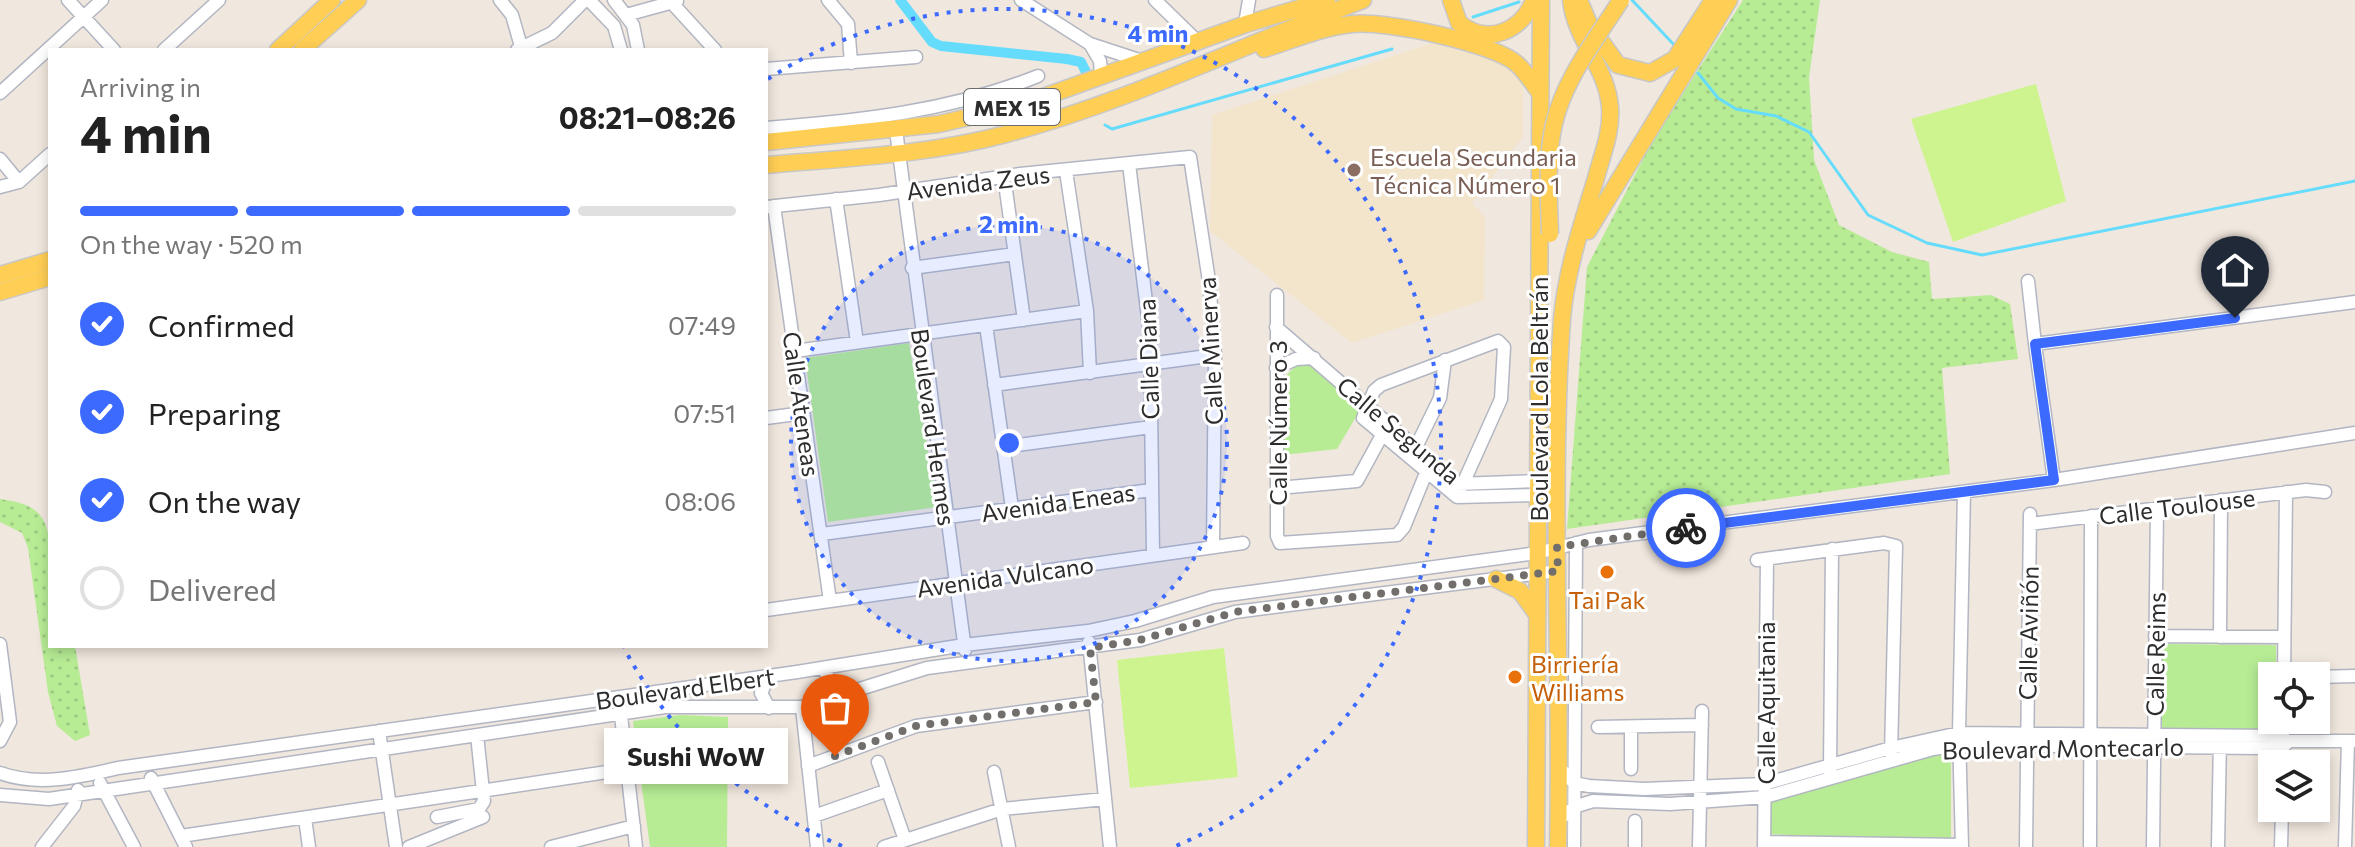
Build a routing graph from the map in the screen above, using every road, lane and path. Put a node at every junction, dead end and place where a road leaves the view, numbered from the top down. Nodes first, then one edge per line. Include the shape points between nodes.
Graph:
1 (68, 0) edge
2 (102, 0) edge
3 (219, 0) edge
4 (358, 0) edge
5 (500, 0) edge
6 (587, 0) edge
7 (614, 0) edge
8 (828, 0) edge
9 (1021, 0) edge
10 (1155, 0) edge
11 (1249, 0) edge
12 (1296, 0) edge
13 (1363, 0) edge
14 (1451, 0) edge
15 (1534, 0) edge
16 (1541, 0) edge
17 (1571, 0) edge
18 (1579, 0) edge
19 (1621, 0) edge
20 (1713, 0) edge
21 (1729, 0) edge
22 (676, 1) edge
23 (331, 5) edge
24 (1325, 5) edge
25 (626, 15) junction
26 (84, 17) junction
27 (1246, 18) junction
28 (1230, 31) junction
29 (1199, 43) junction
30 (1090, 44) junction
31 (50, 48) edge
32 (112, 48) edge
33 (166, 48) edge
34 (280, 48) edge
35 (303, 48) edge
36 (520, 48) edge
37 (522, 48) edge
38 (620, 48) edge
39 (638, 48) edge
40 (713, 48) edge
41 (48, 50) edge
42 (1235, 50) junction
43 (916, 57) dead end
44 (1145, 62) junction
45 (851, 63) junction
46 (768, 69) edge
47 (1101, 75) junction
48 (1038, 76) dead end
49 (0, 93) edge
50 (1540, 93) junction
51 (768, 128) edge
52 (896, 130) junction
53 (768, 142) edge
54 (900, 152) junction
55 (48, 156) edge
56 (1190, 157) joint
57 (0, 159) edge
58 (1129, 164) junction
59 (768, 165) edge
60 (1066, 171) junction
61 (1004, 176) junction
62 (19, 182) junction
63 (0, 187) edge
64 (902, 192) junction
65 (836, 199) junction
66 (770, 207) edge
67 (48, 252) edge
68 (1015, 254) junction
69 (1572, 260) junction
70 (48, 261) edge
71 (28, 268) junction
72 (912, 268) junction
73 (0, 275) edge
74 (48, 278) edge
75 (2028, 281) dead end
76 (0, 292) edge
77 (1277, 295) dead end
78 (2355, 302) edge
79 (1087, 311) junction
80 (1024, 320) junction
81 (986, 325) junction
82 (1276, 327) junction
83 (1541, 327) junction
84 (921, 333) junction
85 (857, 342) junction
86 (2035, 344) junction
87 (795, 351) junction
88 (1215, 355) junction
89 (1314, 358) junction
90 (1445, 360) junction
91 (1151, 364) junction
92 (1276, 368) junction
93 (1090, 373) junction
94 (994, 385) junction
95 (1367, 405) junction
96 (803, 413) junction
97 (768, 418) edge
98 (1151, 427) junction
99 (2355, 433) edge
100 (1382, 435) junction
101 (1003, 447) junction
102 (1415, 449) junction
103 (1426, 473) junction
104 (2054, 480) junction
105 (1462, 486) junction
106 (1278, 488) junction
107 (1538, 488) junction
108 (1151, 490) junction
109 (1964, 492) junction
110 (2286, 492) junction
111 (2325, 492) dead end
112 (2221, 500) junction
113 (1012, 508) junction
114 (2157, 508) junction
115 (2091, 516) junction
116 (947, 517) junction
117 (2030, 519) joint
118 (822, 534) junction
119 (1243, 543) dead end
120 (1576, 543) junction
121 (1213, 547) junction
122 (1557, 547) junction
123 (1832, 549) junction
124 (1537, 553) junction
125 (1153, 555) junction
126 (1558, 571) junction
127 (1537, 574) junction
128 (1496, 579) junction
129 (1335, 581) junction
130 (956, 583) junction
131 (830, 601) junction
132 (1337, 601) junction
133 (768, 606) edge
134 (1538, 616) junction
135 (1088, 631) junction
136 (2155, 636) junction
137 (2220, 637) junction
138 (2284, 637) junction
139 (0, 644) edge
140 (964, 645) junction
141 (1090, 648) junction
142 (966, 662) junction
143 (2284, 662) edge
144 (823, 668) junction
145 (769, 676) junction
146 (2355, 676) edge
147 (2330, 677) edge
148 (619, 697) junction
149 (827, 700) junction
150 (1096, 702) junction
151 (802, 707) junction
152 (769, 708) junction
153 (1702, 711) dead end
154 (621, 714) junction
155 (1702, 725) junction
156 (1598, 727) dead end
157 (1631, 727) junction
158 (379, 731) junction
159 (2284, 734) edge
160 (477, 735) junction
161 (2026, 738) junction
162 (1960, 739) junction
163 (2092, 739) junction
164 (2154, 740) junction
165 (0, 741) edge
166 (2220, 741) junction
167 (2351, 741) edge
168 (2285, 742) junction
169 (381, 749) junction
170 (2284, 750) edge
171 (1891, 754) junction
172 (878, 762) dead end
173 (146, 764) junction
174 (808, 766) junction
175 (1559, 767) junction
176 (627, 769) junction
177 (1631, 769) dead end
178 (994, 772) dead end
179 (1830, 772) junction
180 (97, 773) junction
181 (4, 774) edge
182 (82, 777) junction
183 (152, 783) junction
184 (1574, 783) junction
185 (1612, 788) junction
186 (1700, 788) junction
187 (103, 790) junction
188 (888, 790) junction
189 (1764, 790) junction
190 (485, 792) junction
191 (0, 794) edge
192 (77, 795) junction
193 (1105, 799) junction
194 (1615, 803) junction
195 (1700, 803) junction
196 (390, 805) junction
197 (1574, 807) junction
198 (1002, 809) junction
199 (2350, 809) edge
200 (814, 816) junction
201 (437, 817) dead end
202 (483, 817) dead end
203 (305, 818) junction
204 (1559, 820) junction
205 (1635, 821) dead end
206 (2282, 822) edge
207 (634, 826) junction
208 (905, 840) junction
209 (183, 841) edge
210 (130, 844) edge
211 (1764, 844) edge
212 (1831, 845) edge
213 (1896, 845) edge
214 (1962, 846) edge
215 (42, 847) edge
216 (309, 847) edge
217 (396, 847) edge
218 (409, 847) edge
219 (551, 847) edge
220 (636, 847) edge
221 (817, 847) edge
222 (884, 847) edge
223 (1009, 847) edge
224 (1110, 847) edge
225 (1536, 847) edge
226 (1558, 847) edge
227 (1574, 847) edge
228 (1635, 847) edge
229 (1699, 847) edge
230 (2026, 847) edge
231 (2090, 847) edge
232 (2153, 847) edge
233 (2218, 847) edge
234 (2281, 847) edge
235 (2345, 847) edge

1 - 26 street
2 - 26 street
3 - 33 street
4 - 23 main road
5 - 36 street via 512,15
6 - 37 street via 552,33
6 - 38 street via 614,26
7 - 25 street
8 - 45 street via 848,24
9 - 30 street
10 - 29 street
11 - 27 street
12 - 27 main road
13 - 24 main road, MEX 15
14 - 15 main road via 1454,15 1468,30 1484,35 1518,25
16 - 50 main road, Boulevard Lola Beltrán
17 - 69 main road, Boulevard Lola Beltrán via 1610,107 1608,138
18 - 20 main road via 1618,65 1650,73 1675,59
19 - 83 main road, bridge via 1570,83 1554,125
21 - 69 main road
22 - 25 street
22 - 40 street
23 - 34 main road
23 - 35 main road
24 - 28 main road, MEX 15
24 - 42 main road, MEX 15
25 - 39 street
26 - 31 street
26 - 32 street
27 - 28 main road
28 - 29 main road, MEX 15
29 - 44 main road, MEX 15
30 - 44 street
30 - 47 street
41 - 49 street
42 - 50 main road via 1256,52 1335,27 1377,24 1500,53 1517,64
42 - 54 main road, MEX 15 via 1018,131 931,151
43 - 45 street
44 - 47 main road, MEX 15
45 - 46 street
47 - 52 main road, MEX 15 via 1024,104
48 - 51 street via 996,93 928,109
50 - 83 main road, Boulevard Lola Beltrán
52 - 53 main road, MEX 15
52 - 54 street, Boulevard Hermes
54 - 59 main road, MEX 15
54 - 64 street, Boulevard Hermes
55 - 62 street
56 - 58 street, Avenida Zeus
56 - 88 street, Calle Minerva
57 - 62 street
58 - 60 street, Avenida Zeus
58 - 91 street, Calle Diana
60 - 61 street, Avenida Zeus
60 - 79 street
61 - 64 street, Avenida Zeus
61 - 68 street
62 - 63 street
64 - 65 street, Avenida Zeus
64 - 72 street, Boulevard Hermes
65 - 66 street, Avenida Zeus
65 - 85 street
66 - 87 street, Calle Ateneas
67 - 71 main road
68 - 72 street
68 - 80 street
69 - 122 main road, Boulevard Lola Beltrán via 1562,318
70 - 71 main road
71 - 73 main road
72 - 84 street, Boulevard Hermes
74 - 76 main road
75 - 86 street
77 - 82 street, Calle Número 3
78 - 86 street
79 - 80 street
79 - 93 street
80 - 81 street
81 - 84 street
81 - 94 street
82 - 89 street, Calle Segunda
82 - 92 street, Calle Número 3
83 - 107 main road, Boulevard Lola Beltrán
84 - 85 street
84 - 116 street, Boulevard Hermes
85 - 87 street
86 - 104 street
87 - 96 street, Calle Ateneas
88 - 91 street
88 - 121 street, Calle Minerva
89 - 92 street
89 - 95 street, Calle Segunda
90 - 95 street via 1381,385
90 - 102 street via 1440,398
90 - 105 street via 1494,341 1504,347 1501,399
91 - 93 street
91 - 98 street, Calle Diana
92 - 106 street, Calle Número 3
93 - 94 street
94 - 101 street
95 - 100 street, Calle Segunda via 1364,420
95 - 102 street, Calle Segunda
96 - 97 street
96 - 118 street, Calle Ateneas
98 - 101 street
98 - 108 street, Calle Diana
99 - 104 street, Boulevard Elbert
100 - 103 street, Calle Segunda
100 - 106 street via 1357,481
101 - 113 street
102 - 105 street, Calle Segunda
103 - 106 street, Calle Número 3 via 1397,535 1280,543
103 - 107 street, Calle Segunda via 1457,497
104 - 109 street, Boulevard Elbert
105 - 107 street, Calle Segunda
107 - 124 main road, Boulevard Lola Beltrán
108 - 113 street, Avenida Eneas
108 - 125 street, Calle Diana
109 - 120 street, Boulevard Elbert
109 - 162 street
110 - 111 street, Calle Toulouse
110 - 112 street, Calle Toulouse
110 - 138 street
112 - 114 street, Calle Toulouse
112 - 137 street
113 - 116 street, Avenida Eneas
114 - 115 street, Calle Toulouse
114 - 136 street, Calle Reims
115 - 117 street, Calle Toulouse
115 - 163 street
116 - 118 street, Avenida Eneas
116 - 130 street, Boulevard Hermes
117 - 161 street, Calle Aviñón
118 - 131 street, Calle Ateneas
119 - 121 street, Avenida Vulcano
120 - 122 street, Boulevard Elbert
120 - 184 street
121 - 125 street, Avenida Vulcano
122 - 124 street, Boulevard Elbert
122 - 126 main road, Boulevard Lola Beltrán
123 - 171 street via 1890,543 1896,550
123 - 179 street
123 - 189 street, Calle Aquitania via 1762,559
124 - 127 main road, Boulevard Lola Beltrán
124 - 129 street, Boulevard Elbert
125 - 130 street, Avenida Vulcano
126 - 127 street, Boulevard Elbert
126 - 175 main road, Boulevard Lola Beltrán
127 - 128 street, Boulevard Elbert
127 - 134 main road, Boulevard Lola Beltrán
128 - 132 street, Boulevard Elbert
128 - 134 main road via 1520,591
129 - 132 street
129 - 135 street, Boulevard Elbert via 1213,597
130 - 131 street, Avenida Vulcano
130 - 140 street, Boulevard Hermes
131 - 133 street, Avenida Vulcano
132 - 141 street, Boulevard Elbert via 1217,616 1140,640
134 - 225 main road, Boulevard Lola Beltrán
135 - 140 street, Boulevard Elbert
135 - 141 street
136 - 137 street
136 - 164 street, Calle Reims
137 - 138 street
138 - 143 street
139 - 165 street via 10,722
140 - 142 street, Boulevard Hermes
140 - 144 street, Boulevard Elbert
141 - 142 street, Boulevard Elbert
141 - 150 street
142 - 149 street, Boulevard Elbert via 927,668
144 - 145 street, Boulevard Elbert
144 - 149 street via 831,682
145 - 148 street, Boulevard Elbert
145 - 152 street via 761,693
146 - 147 street
148 - 154 street
148 - 158 street, Boulevard Elbert
149 - 151 street, Boulevard Elbert
150 - 174 street via 916,726
150 - 193 street
151 - 152 street, Boulevard Elbert
151 - 174 street
152 - 154 street, Boulevard Elbert via 693,705
153 - 155 street
154 - 160 street, Boulevard Elbert
154 - 176 street
155 - 157 street
155 - 186 street
156 - 157 street
157 - 177 street
158 - 169 street
158 - 173 street, Boulevard Elbert
159 - 168 street
160 - 169 street, Boulevard Elbert
160 - 190 street
161 - 162 street, Boulevard Montecarlo
161 - 163 street, Boulevard Montecarlo
161 - 230 street, Calle Aviñón
162 - 171 street, Boulevard Montecarlo
162 - 214 street
163 - 164 street, Boulevard Montecarlo
163 - 231 street
164 - 166 street, Boulevard Montecarlo
164 - 232 street, Calle Reims
166 - 168 street, Boulevard Montecarlo
166 - 233 street
167 - 168 street, Boulevard Montecarlo
167 - 199 street
168 - 170 street
169 - 183 street, Boulevard Elbert
169 - 196 street
171 - 179 street, Boulevard Montecarlo
172 - 188 street
173 - 180 street, Boulevard Elbert
173 - 183 street
174 - 200 street
175 - 184 street
175 - 204 main road, Boulevard Lola Beltrán
176 - 190 street
176 - 207 street
178 - 198 street
179 - 189 street, Boulevard Montecarlo
180 - 182 street, Boulevard Elbert
180 - 187 street
181 - 182 street, Boulevard Elbert via 43,780
181 - 191 street
182 - 192 street
183 - 187 street, Boulevard Elbert
183 - 209 street
184 - 185 street, Boulevard Montecarlo
184 - 197 street
185 - 186 street, Boulevard Montecarlo
185 - 194 street
186 - 189 street, Boulevard Montecarlo
186 - 195 street
187 - 192 street, Boulevard Elbert
187 - 210 street
188 - 200 street
188 - 208 street
189 - 195 street, Boulevard Montecarlo
189 - 211 street, Calle Aquitania
190 - 196 street
190 - 201 street via 479,809
191 - 192 street, Boulevard Elbert via 38,800
192 - 215 street
193 - 198 street
193 - 224 street
194 - 195 street, Boulevard Montecarlo
194 - 197 street, Boulevard Montecarlo via 1593,801
195 - 229 street
196 - 203 street
196 - 217 street
197 - 204 street
197 - 227 street
198 - 208 street
198 - 223 street
199 - 235 street
200 - 221 street
202 - 218 street
203 - 209 street
203 - 216 street
204 - 226 main road, Boulevard Lola Beltrán
205 - 228 street
206 - 234 street
207 - 219 street
207 - 220 street
208 - 222 street
211 - 212 street
212 - 213 street
213 - 214 street

